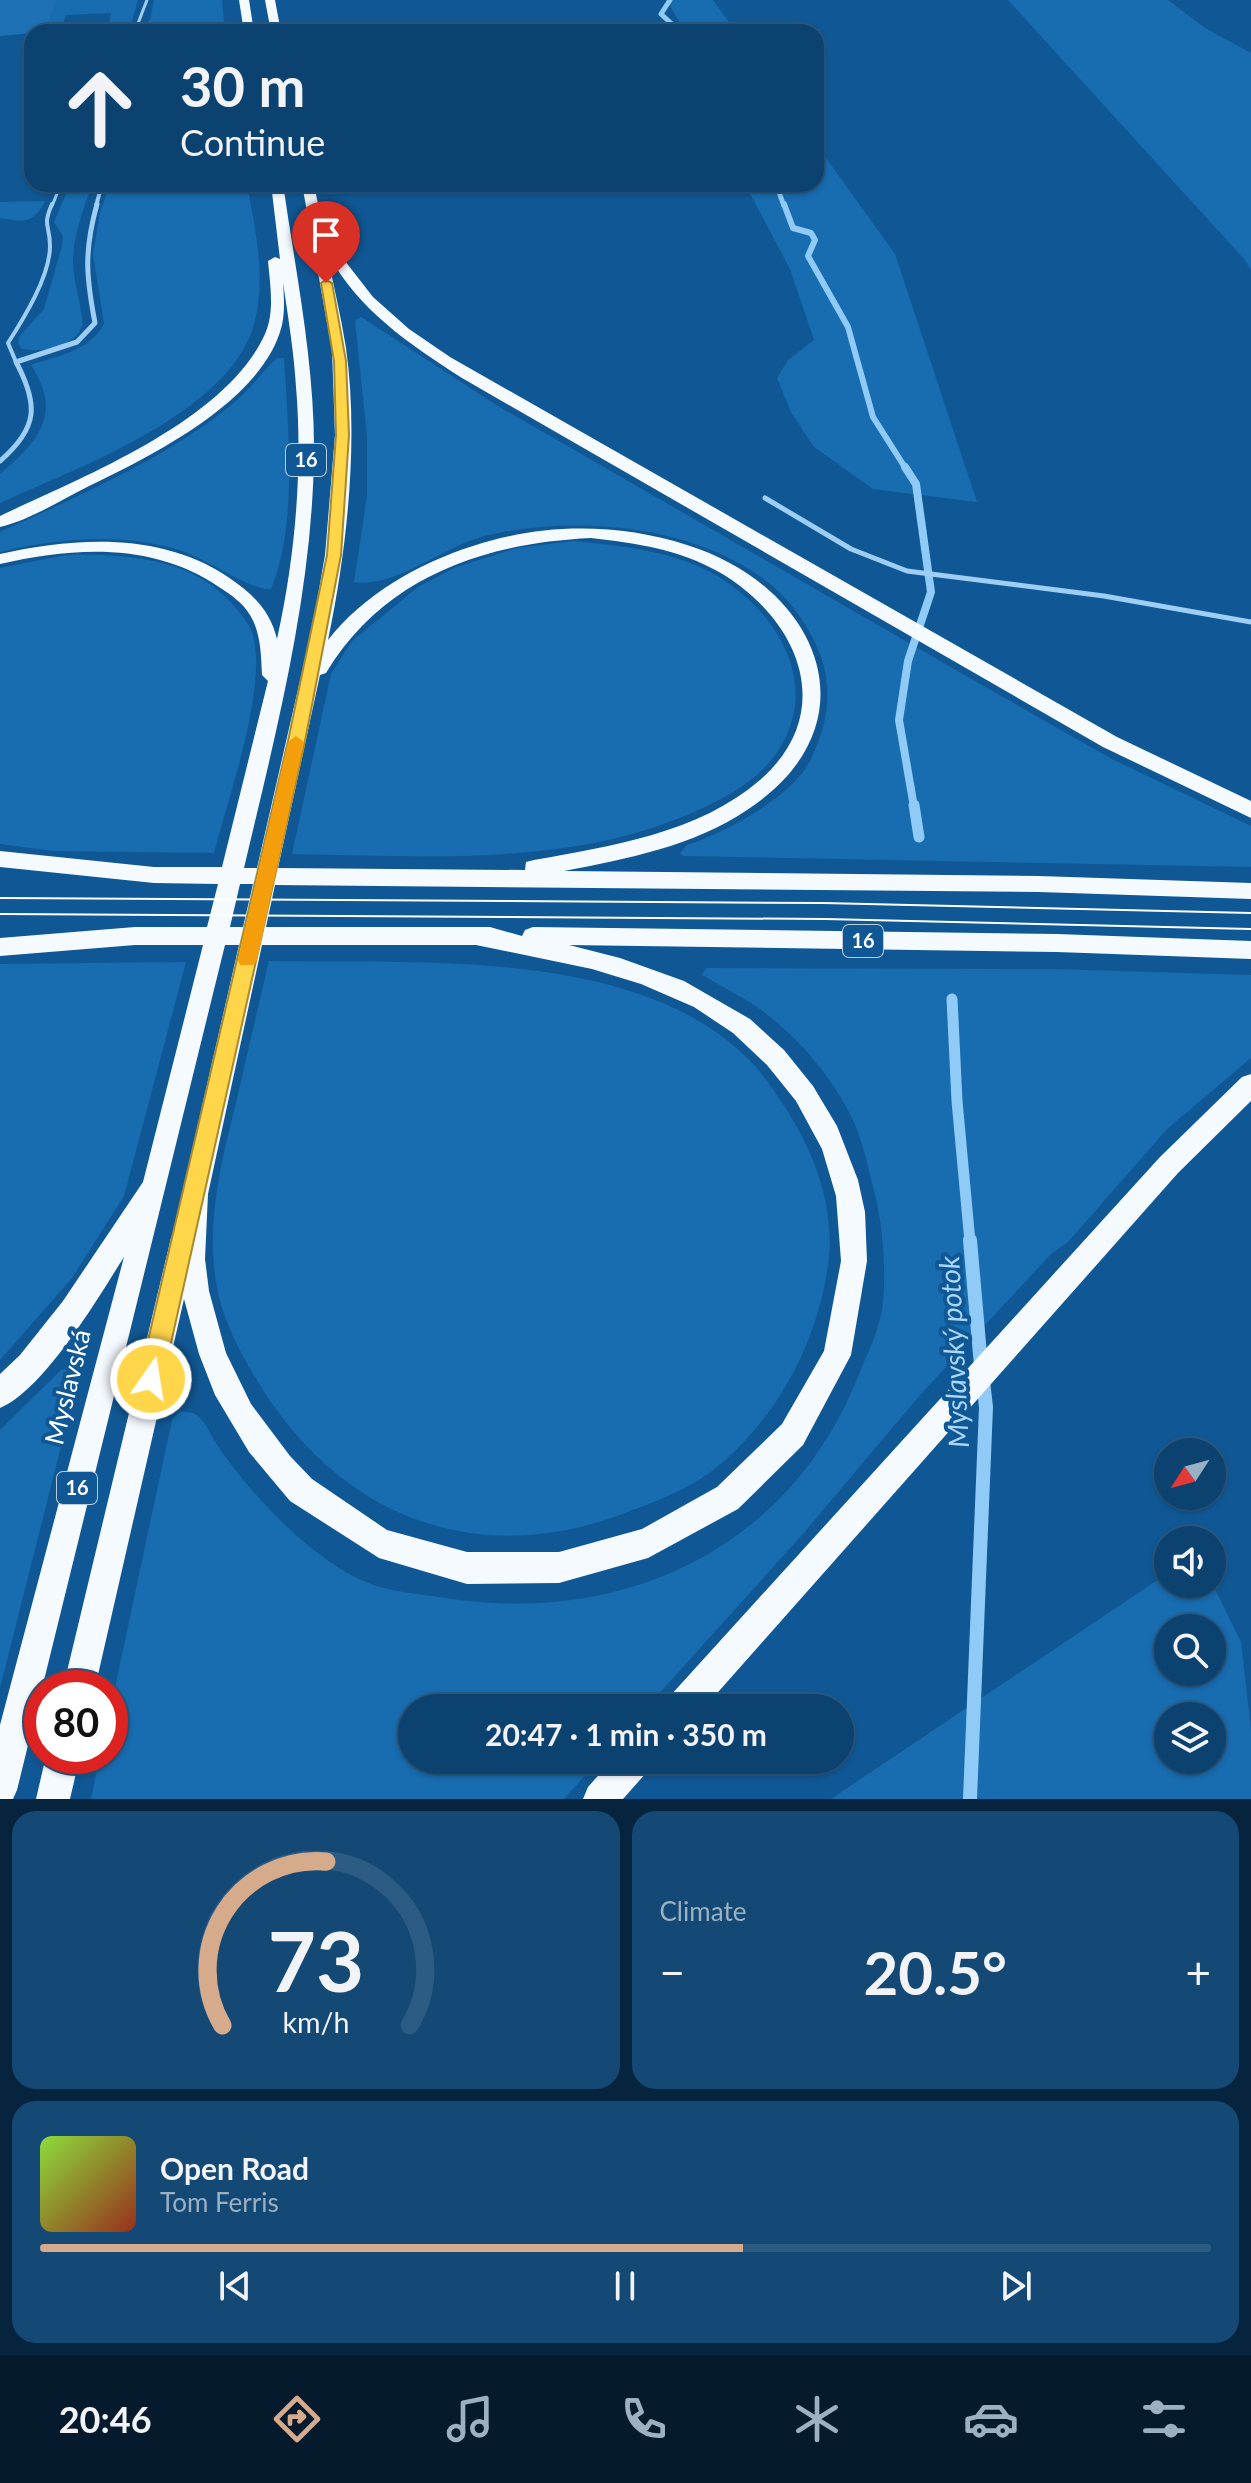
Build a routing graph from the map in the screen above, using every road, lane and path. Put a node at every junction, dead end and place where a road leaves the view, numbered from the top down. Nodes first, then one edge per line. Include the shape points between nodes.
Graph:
1 (147, 0) edge
2 (244, 0) edge
3 (270, 0) edge
4 (138, 24) edge
5 (248, 24) edge
6 (274, 24) edge
7 (58, 192) edge
8 (100, 192) edge
9 (278, 192) edge
10 (310, 192) edge
11 (312, 202) junction
12 (281, 206) junction
13 (16, 362) junction
14 (0, 461) edge
15 (765, 498) dead end
16 (0, 522) edge
17 (0, 559) edge
18 (1251, 622) edge
19 (303, 711) junction
20 (271, 712) junction
21 (1251, 810) edge
22 (0, 859) edge
23 (0, 875) edge
24 (154, 875) junction
25 (480, 877) junction
26 (1251, 891) edge
27 (0, 936) edge
28 (135, 936) junction
29 (476, 936) junction
30 (0, 947) edge
31 (1251, 950) edge
32 (1251, 1085) edge
33 (155, 1186) junction
34 (195, 1194) junction
35 (0, 1394) edge
36 (83, 1670) edge
37 (695, 1694) edge
38 (59, 1774) edge
39 (622, 1774) edge
40 (0, 1790) edge
41 (53, 1799) edge
42 (600, 1799) edge

1 - 4 lane
2 - 5 highway
3 - 6 highway
7 - 13 lane via 44,225 50,247 33,304 8,343
8 - 13 street via 87,240 95,323 77,342
9 - 12 highway, 16
10 - 11 highway, 16
11 - 19 highway, 16 via 340,361 343,435 334,555
11 - 21 highway via 355,288 403,333 523,408 961,659 1124,749
12 - 16 highway via 276,318 255,364 220,400 177,432
12 - 20 highway, 16 via 304,387 306,455 295,594
13 - 14 street via 33,400 32,422
15 - 18 lane via 848,548 907,571 1104,596
17 - 20 highway via 57,548 105,547 157,552 206,570 241,595 262,619 271,662
19 - 25 highway via 326,654 360,619 421,573 493,543 563,533 655,542 732,572 787,619 809,665 811,712 792,759 775,777 722,814 663,840
19 - 34 highway, 16
20 - 33 highway, 16
22 - 24 highway
23 - 24 highway
24 - 25 highway
25 - 26 highway
27 - 28 highway, 16
28 - 29 highway, 16
28 - 30 highway
29 - 31 highway, 16
29 - 34 highway via 615,965 705,1001 775,1055 816,1110 833,1145 851,1207 851,1302 832,1372 790,1438 766,1464 710,1512 661,1540 600,1561 540,1570 490,1569 436,1563 378,1542 323,1510 281,1471 233,1398 195,1286
32 - 37 highway via 1169,1165
33 - 35 highway via 73,1311
33 - 40 highway, Myslavská / 16
34 - 36 highway, 16
38 - 41 highway
39 - 42 highway

